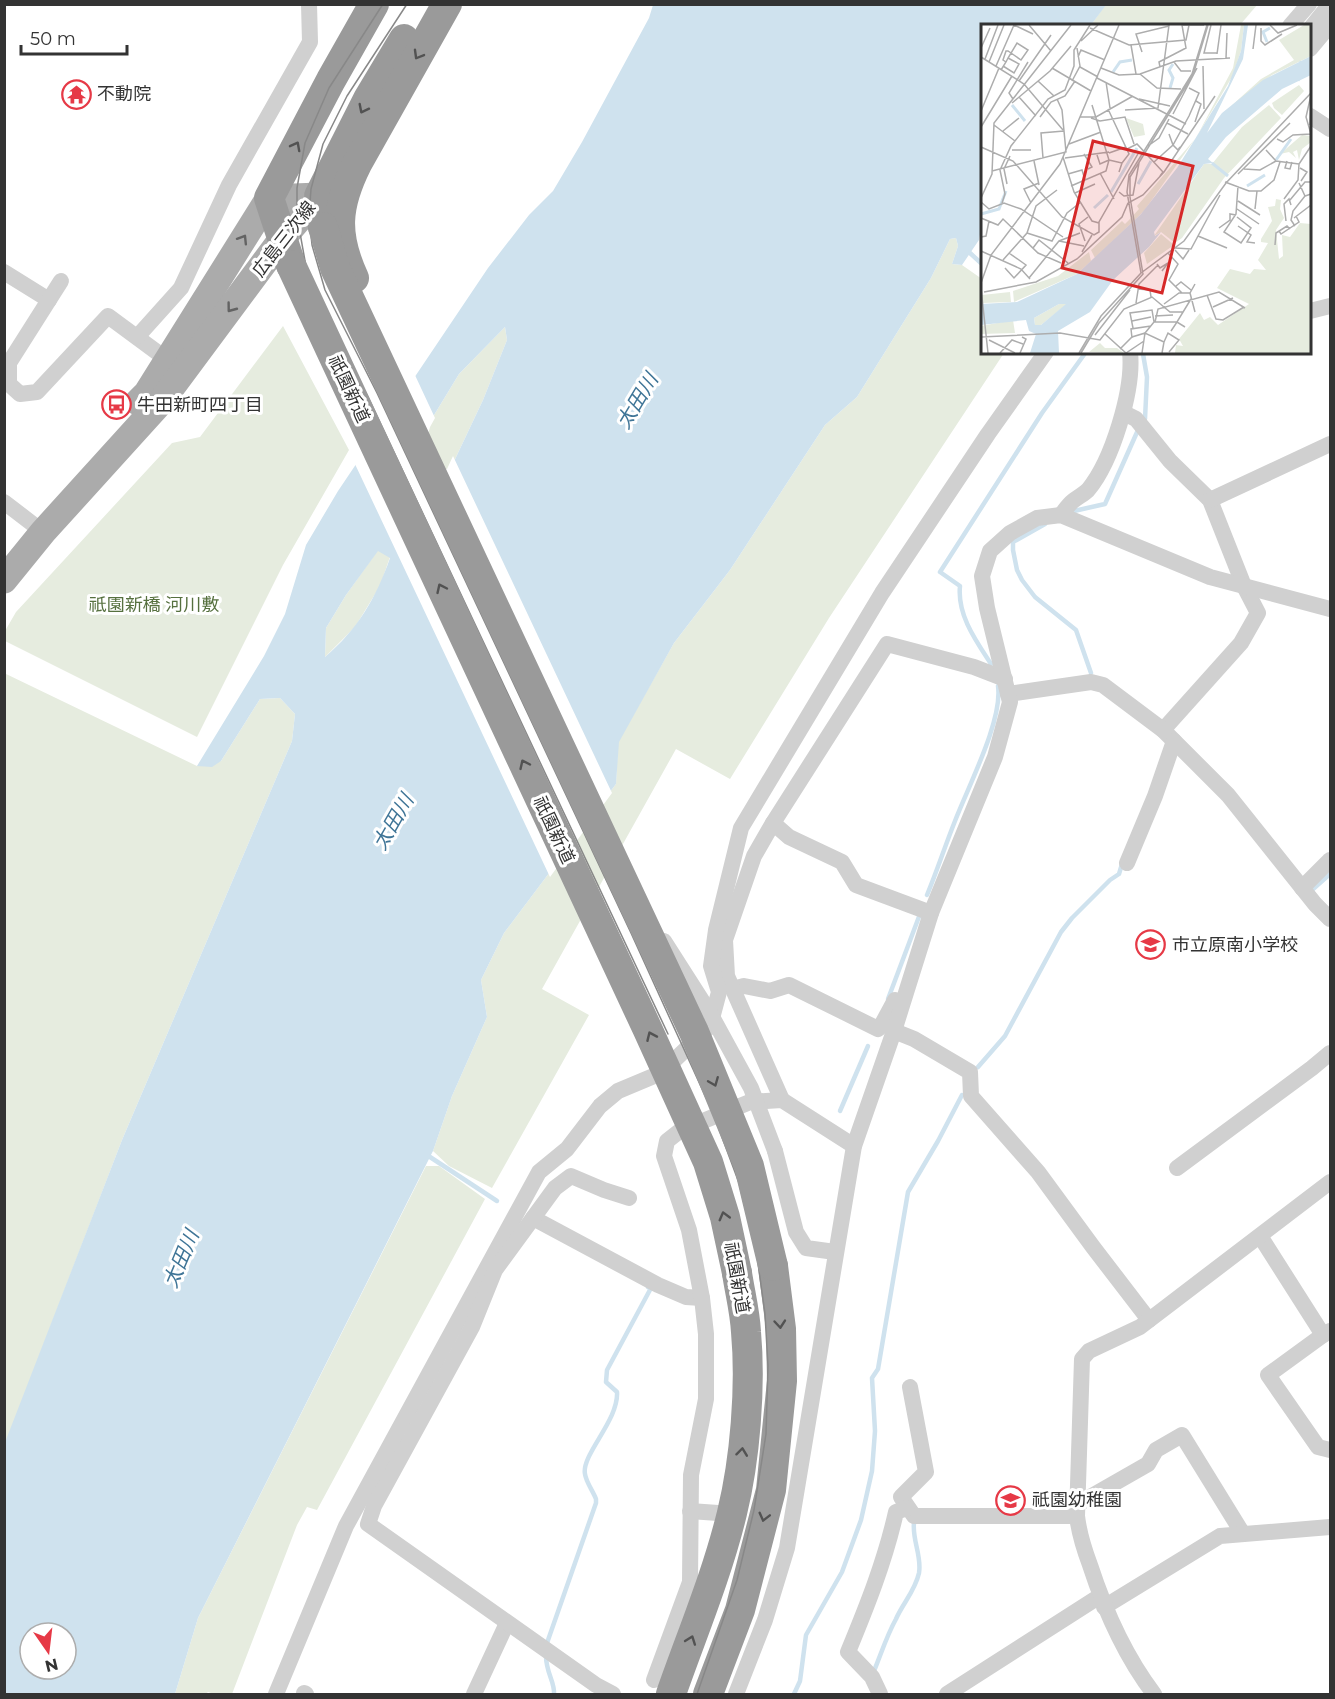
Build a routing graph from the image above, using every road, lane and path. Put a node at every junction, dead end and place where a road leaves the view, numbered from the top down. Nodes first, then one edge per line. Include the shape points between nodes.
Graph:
1 (309, 4) edge
2 (374, 4) edge
3 (425, 4) edge
4 (447, 4) edge
5 (1309, 4) edge
6 (1330, 4) edge
7 (1292, 24) edge
8 (1330, 25) edge
9 (1311, 28) edge
10 (1311, 48) edge
11 (1311, 117) edge
12 (1330, 129) edge
13 (269, 198) junction
14 (327, 210) junction
15 (290, 267) junction
16 (4, 272) edge
17 (61, 280) dead end
18 (49, 300) junction
19 (1330, 306) edge
20 (1311, 311) edge
21 (137, 337) junction
22 (1045, 354) edge
23 (1130, 354) edge
24 (175, 366) junction
25 (1124, 413) junction
26 (1330, 444) edge
27 (1210, 500) junction
28 (4, 502) edge
29 (1061, 515) junction
30 (36, 526) junction
31 (4, 552) edge
32 (4, 580) edge
33 (1244, 586) junction
34 (1330, 609) edge
35 (1007, 686) junction
36 (1169, 736) junction
37 (773, 823) junction
38 (1330, 860) edge
39 (1127, 863) dead end
40 (1302, 888) junction
41 (633, 903) junction
42 (931, 913) junction
43 (1330, 919) edge
44 (733, 989) junction
45 (905, 996) junction
46 (894, 1031) junction
47 (1330, 1053) edge
48 (782, 1100) junction
49 (854, 1146) junction
50 (1177, 1168) dead end
51 (1328, 1190) edge
52 (629, 1198) dead end
53 (533, 1218) junction
54 (1260, 1236) junction
55 (835, 1252) junction
56 (702, 1298) junction
57 (1149, 1320) junction
58 (1327, 1333) edge
59 (910, 1388) dead end
60 (1330, 1450) edge
61 (907, 1508) junction
62 (1077, 1510) junction
63 (690, 1511) junction
64 (732, 1514) junction
65 (1330, 1527) edge
66 (1244, 1534) junction
67 (776, 1586) junction
68 (1102, 1601) junction
69 (740, 1610) junction
70 (507, 1623) junction
71 (663, 1688) edge
72 (276, 1695) edge
73 (474, 1695) edge
74 (613, 1695) edge
75 (708, 1695) edge
76 (736, 1695) edge
77 (880, 1695) edge
78 (947, 1695) edge
79 (1154, 1695) edge

1 - 21 street via 310,42 229,185 181,288
13 -> 2 highway
3 -> 14 highway via 368,99
4 -> 14 highway via 345,189
5 - 7 street
6 - 9 street
8 - 10 street
11 - 12 street
13 - 14 main road, 広島三次線
13 - 15 highway, 祇園新道
24 -> 13 main road, 広島三次線
14 - 15 main road, 広島三次線
14 - 41 highway, 祇園新道, bridge via 335,268
15 -> 24 main road, 広島三次線 via 254,277
64 -> 15 highway, 祇園新道, bridge via 745,1423 746,1332 725,1217 708,1162
16 - 18 street
17 - 18 street
18 - 21 street via 9,363 9,384 20,394 37,392 108,316
19 - 20 street
21 - 24 street
22 - 72 street via 882,592 741,828 716,930 711,966 719,992 710,1026 661,1073 618,1091 600,1106 567,1149 539,1172 346,1526
23 - 25 street
24 - 30 main road, 広島三次線 via 160,403
25 - 27 street via 1136,419 1170,461
25 - 29 street via 1100,472 1087,491
26 - 27 street
27 - 33 street
28 - 30 street
29 - 33 street via 1210,577
29 - 35 street via 1037,518 1010,533 990,551 982,576
30 - 31 main road, 広島三次線
30 - 32 main road, 広島三次線
33 - 34 street
33 - 36 street via 1258,613 1241,643
35 - 36 street via 1091,682 1103,685
35 - 37 street via 974,667 887,644
35 - 42 street via 1010,702 994,756
36 - 39 street via 1155,796
36 - 40 street via 1228,795
37 - 42 street via 789,837 842,862 856,885
37 - 44 street via 754,856 725,940
38 - 40 street
40 - 43 street
41 - 55 street, bridge via 661,934 710,1012 751,1089 775,1151 796,1233 806,1248
41 -> 69 highway, 祇園新道, bridge via 694,1032 749,1167 773,1266 782,1381 777,1439 771,1490
42 - 45 street
44 - 45 street via 744,986 770,991 789,985 878,1029 898,994
44 - 48 street
45 - 46 street
46 - 49 street
46 - 57 street via 970,1072 971,1096 1038,1172
47 - 50 street
48 - 49 street
48 - 56 street via 750,1102 681,1130 667,1141 664,1156 689,1230
49 - 55 street
51 - 54 street
52 - 53 street via 571,1176 555,1188
53 - 56 street via 658,1285 686,1297
53 - 70 street via 495,1270 472,1327 374,1506 368,1524
54 - 57 street
54 - 58 street
55 - 67 street via 787,1548
56 - 63 street via 706,1399 691,1475
57 - 62 street via 1089,1351 1082,1359
58 - 60 street via 1268,1375 1318,1446
59 - 61 street via 926,1473 901,1497
61 - 62 street via 914,1516
61 - 77 street via 896,1512 887,1552 848,1652 872,1677
62 - 66 street via 1148,1464 1156,1450 1182,1436
62 - 68 street via 1078,1532
63 - 64 street
63 - 71 street via 690,1582
71 -> 64 highway, 祇園新道 via 709,1590
65 - 66 street
66 - 68 street via 1220,1536
67 - 69 street via 761,1604
67 - 76 street
68 - 78 street
68 - 79 street via 1140,1676
69 - 75 highway, 祇園新道
70 - 73 street
70 - 74 street

